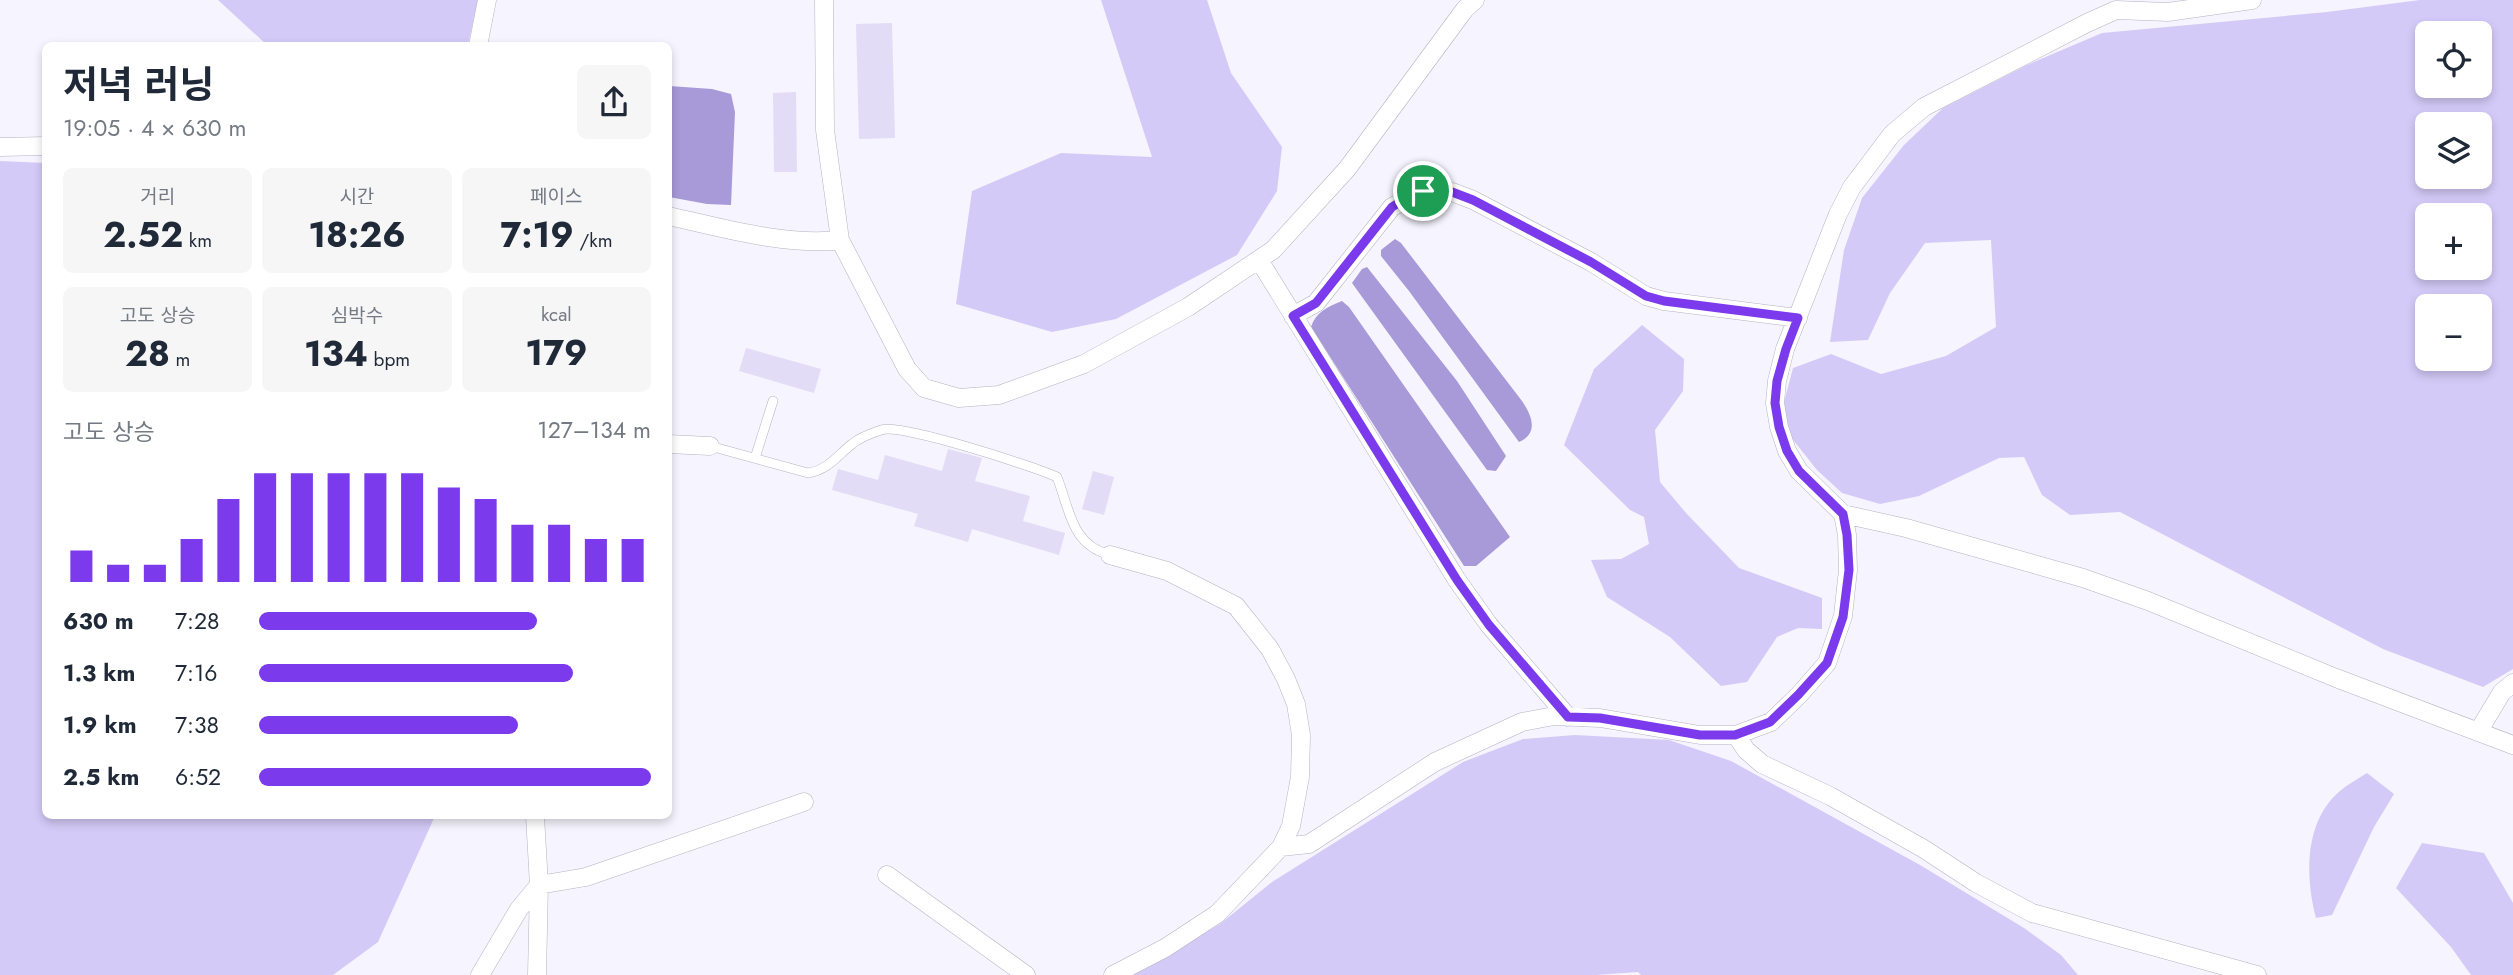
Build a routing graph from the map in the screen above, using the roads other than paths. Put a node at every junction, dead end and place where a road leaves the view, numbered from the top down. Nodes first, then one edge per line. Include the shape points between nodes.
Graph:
1 (487, 0) edge
2 (824, 0) edge
3 (2252, 0) edge
4 (1468, 3) edge
5 (2116, 5) edge
6 (479, 42) edge
7 (42, 146) edge
8 (0, 147) edge
9 (672, 217) edge
10 (840, 240) junction
11 (1259, 260) junction
12 (1293, 316) junction
13 (1798, 318) junction
14 (772, 401) dead end
15 (672, 443) edge
16 (710, 446) joint
17 (755, 458) junction
18 (1843, 514) junction
19 (1110, 555) joint
20 (2513, 683) edge
21 (1568, 717) junction
22 (2478, 732) junction
23 (1735, 735) junction
24 (2513, 745) edge
25 (804, 802) dead end
26 (535, 819) edge
27 (1281, 847) junction
28 (887, 875) dead end
29 (540, 885) junction
30 (480, 975) edge
31 (537, 975) edge
32 (1026, 975) edge
33 (1113, 975) edge
34 (2257, 975) edge

1 - 6 street
2 - 10 street via 825,130
3 - 5 street via 2168,12
4 - 11 street via 1347,169
5 - 13 street via 1924,107 1892,134 1847,196
7 - 8 street
9 - 10 street via 792,240
10 - 11 street via 907,369 924,388 959,398 999,395 1084,364 1188,307
11 - 12 street
12 - 13 street via 1316,303 1392,207 1408,197 1436,190 1473,200 1646,296
12 - 21 street via 1457,580
13 - 18 street via 1777,381 1779,427 1799,471
14 - 17 lane
15 - 16 street
16 - 17 lane
17 - 19 lane via 808,473 819,471 854,442 884,428 912,432 1057,477 1079,537 1089,547
18 - 22 street via 2083,578
18 - 23 street via 1849,570 1843,617 1827,663 1770,722
19 - 27 street via 1167,571 1236,606 1270,649 1296,704 1301,735 1300,776 1291,826
20 - 22 street via 2502,692
21 - 23 street via 1700,735
21 - 27 street via 1522,722 1434,762 1309,844
22 - 24 street
23 - 34 street via 1762,764 1901,835 2032,913
25 - 29 street via 586,877
26 - 29 street
27 - 33 street via 1217,914
28 - 32 street
29 - 30 street via 519,909
29 - 31 street

